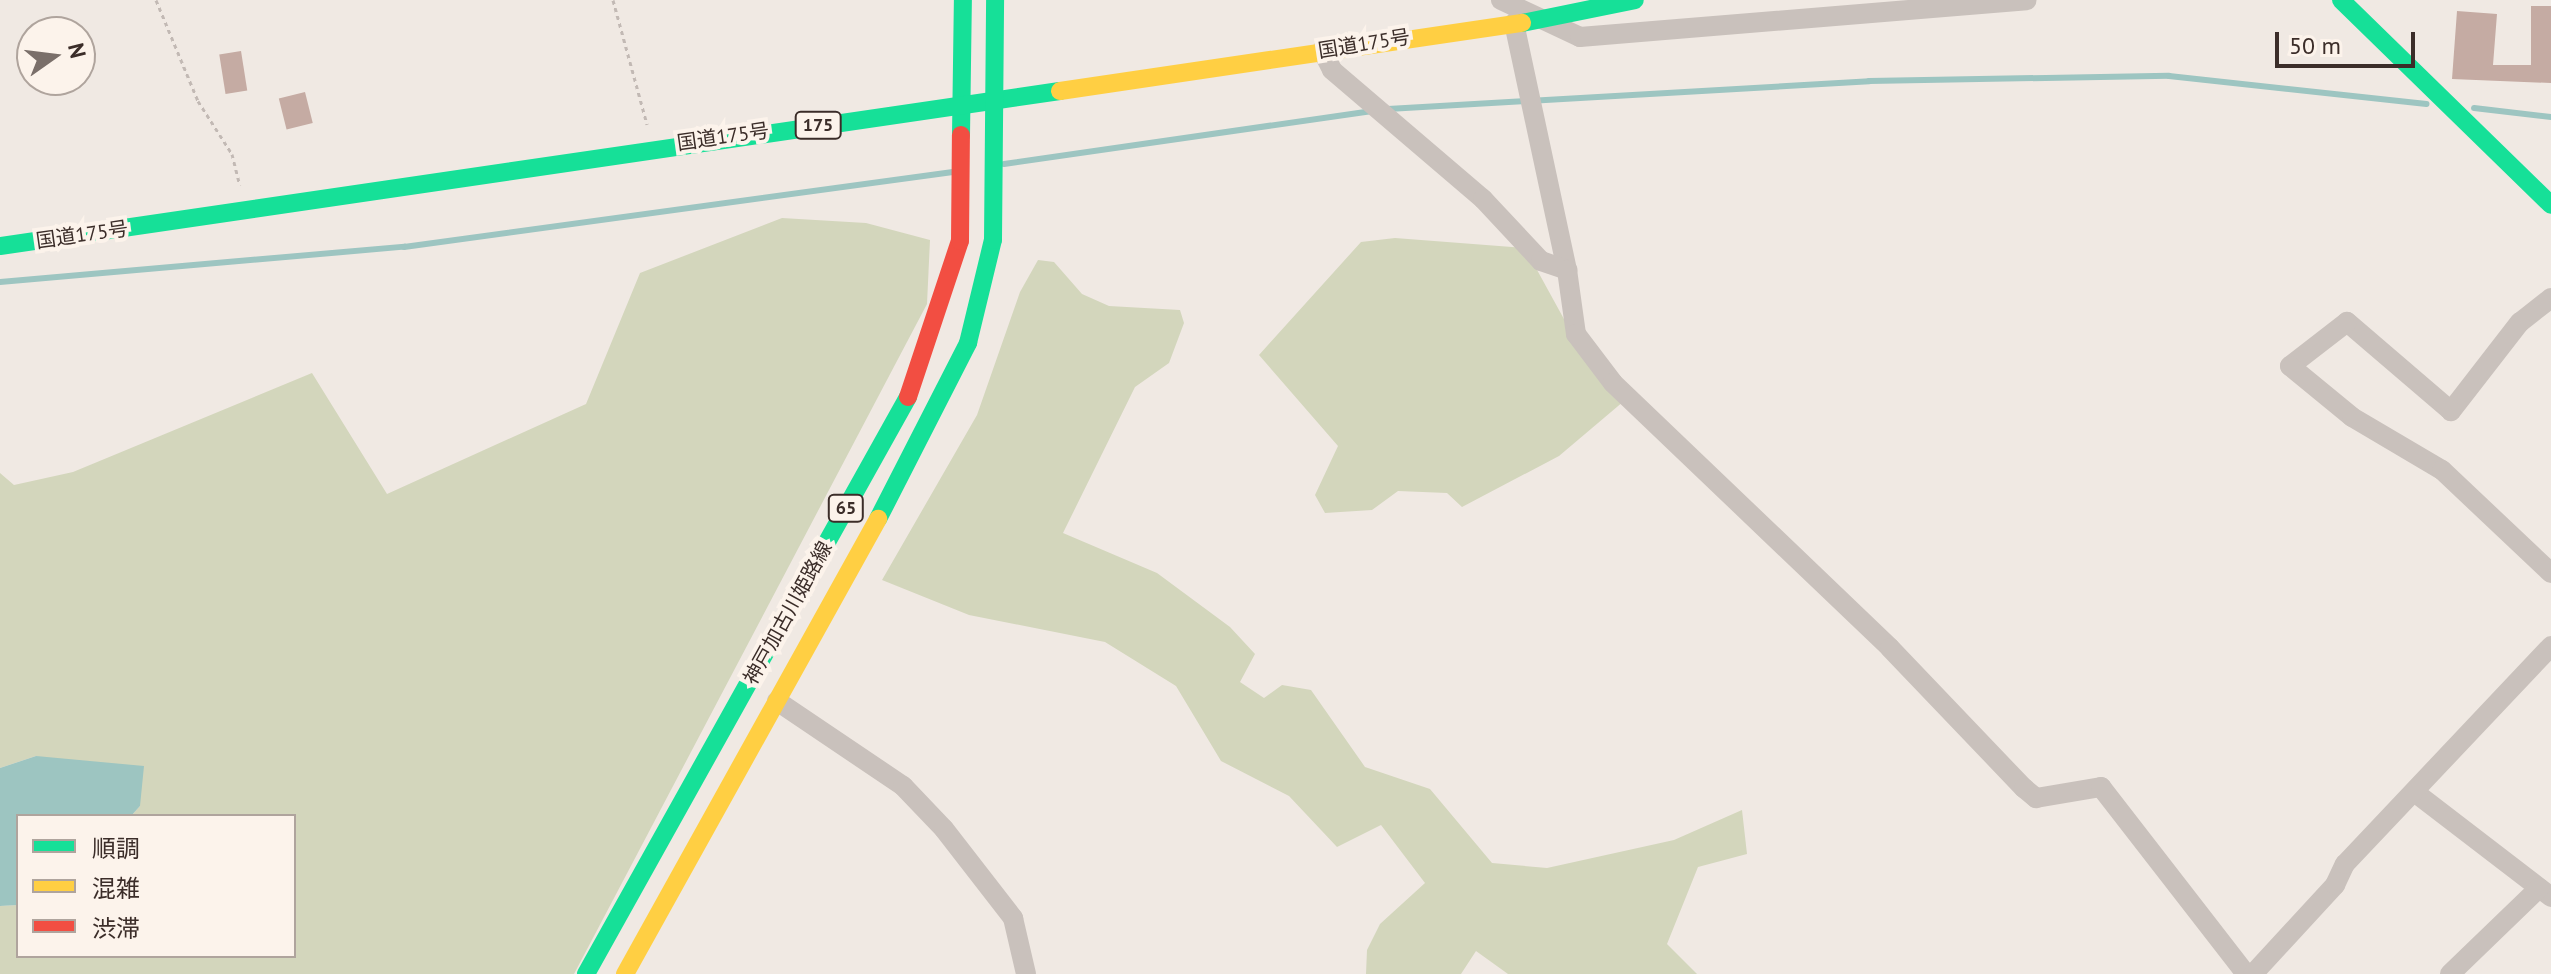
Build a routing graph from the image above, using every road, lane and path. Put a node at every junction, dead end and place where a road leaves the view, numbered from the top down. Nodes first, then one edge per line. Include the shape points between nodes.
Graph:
1 (156, 0) edge
2 (613, 0) edge
3 (963, 0) edge
4 (995, 0) edge
5 (1501, 0) edge
6 (1635, 0) edge
7 (2026, 0) edge
8 (2341, 0) edge
9 (1524, 22) junction
10 (1322, 50) junction
11 (995, 100) junction
12 (963, 105) junction
13 (653, 146) junction
14 (2551, 205) edge
15 (247, 211) junction
16 (0, 246) edge
17 (1567, 270) junction
18 (2551, 298) edge
19 (2551, 573) edge
20 (2551, 646) edge
21 (777, 701) junction
22 (2417, 794) junction
23 (2545, 893) edge
24 (586, 974) edge
25 (625, 974) edge
26 (1026, 974) edge
27 (2246, 974) edge
28 (2253, 974) edge
29 (2450, 974) edge

1 - 15 path via 198,101 232,154
2 - 13 path
3 - 12 main road, 神戸加古川姫路線 / 65
4 - 11 main road, 神戸加古川姫路線 / 65
5 - 9 street
6 - 9 main road, 国道175号 / 175
7 - 9 street via 1580,37
8 - 14 main road
9 - 10 main road, 国道175号 / 175
9 - 17 street
10 - 11 main road, 国道175号 / 175
10 - 17 street via 1332,70 1483,199 1541,261
11 - 12 main road, 国道175号 / 175
11 - 21 main road, 神戸加古川姫路線 / 65 via 993,240 968,343 925,435
12 - 13 main road, 国道175号 / 175
12 - 24 main road, 神戸加古川姫路線 / 65 via 960,241 948,296 908,398
13 - 15 main road, 国道175号 / 175
15 - 16 main road, 国道175号 / 175
17 - 27 street via 1576,334 1613,383 1890,648 2036,798 2101,787
18 - 19 street via 2520,322 2451,411 2347,322 2290,366 2352,417 2442,470
20 - 22 street
21 - 25 main road, 神戸加古川姫路線 / 65
21 - 26 street via 903,786 944,829 1013,918
22 - 23 street
22 - 28 street via 2345,864 2335,885
23 - 29 street

